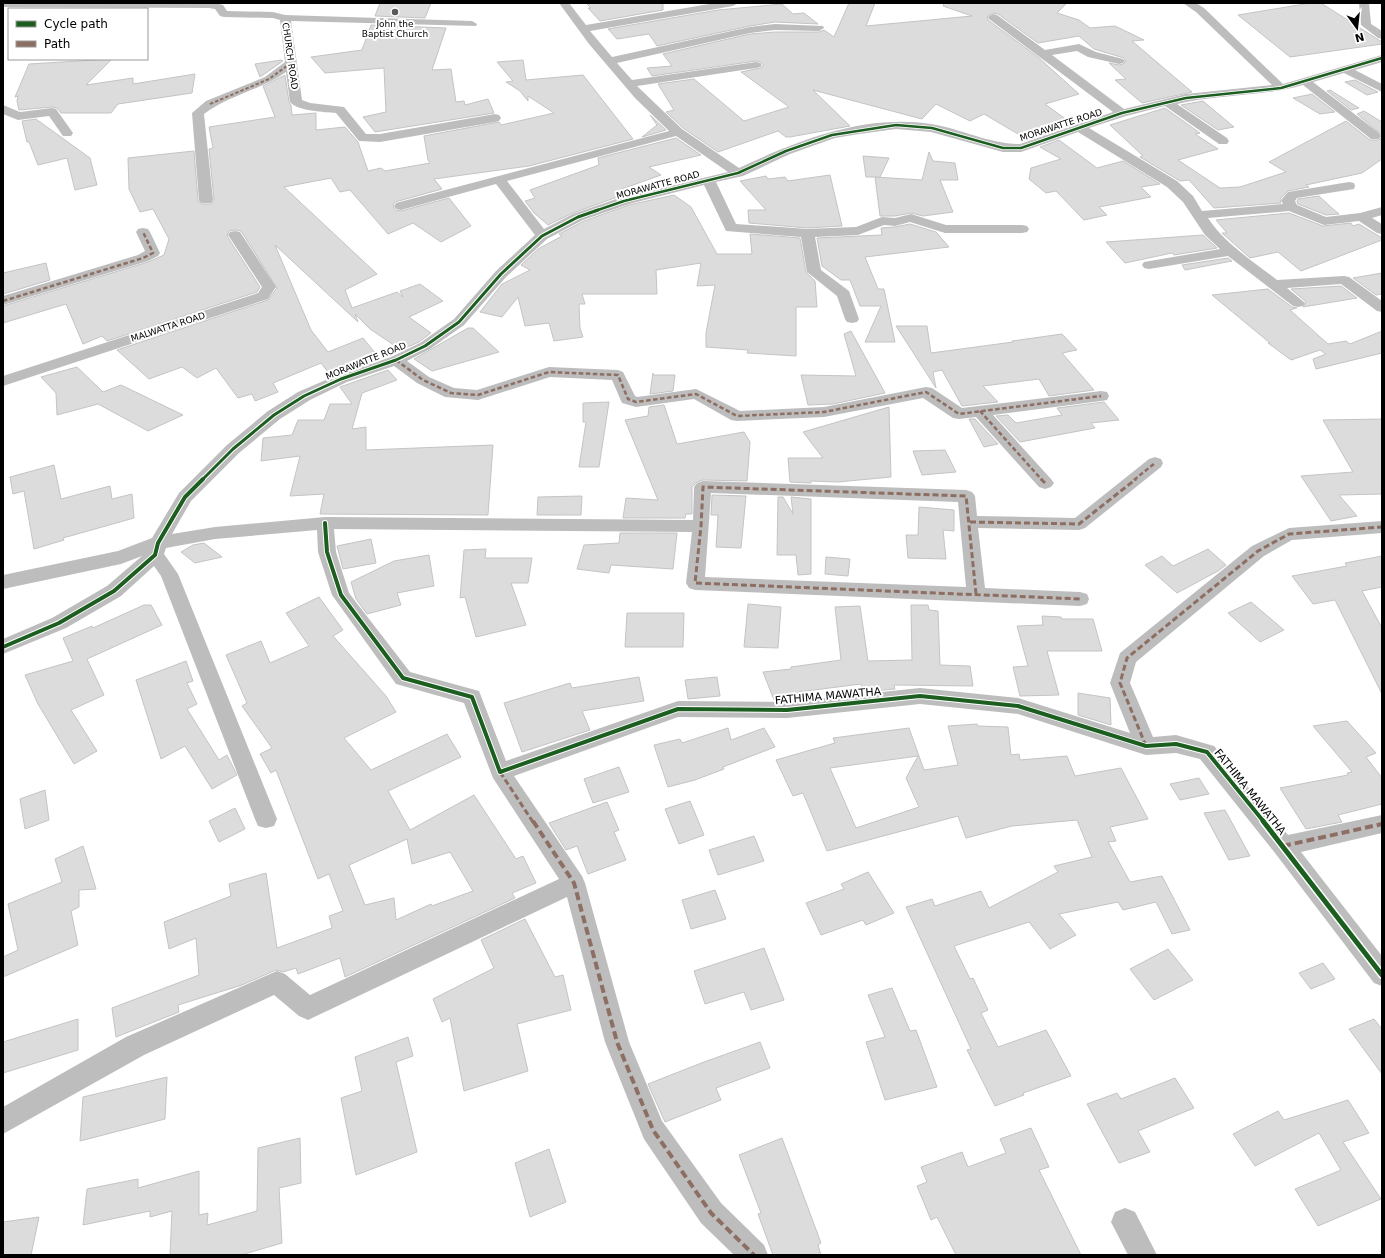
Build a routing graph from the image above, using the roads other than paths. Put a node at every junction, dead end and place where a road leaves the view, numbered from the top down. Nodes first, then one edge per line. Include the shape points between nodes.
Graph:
1 (235, 3) edge
2 (564, 3) edge
3 (733, 3) edge
4 (1188, 3) edge
5 (1364, 3) edge
6 (3, 4) edge
7 (123, 4) edge
8 (214, 6) junction
9 (86, 7) edge
10 (285, 18) junction
11 (992, 18) dead end
12 (472, 24) dead end
13 (820, 28) dead end
14 (583, 29) junction
15 (1382, 36) edge
16 (1042, 54) junction
17 (1382, 58) edge
18 (1119, 61) dead end
19 (610, 62) junction
20 (291, 63) junction
21 (756, 65) dead end
22 (1346, 69) junction
23 (1306, 82) junction
24 (630, 84) junction
25 (1281, 88) junction
26 (1382, 89) edge
27 (1168, 103) junction
28 (3, 109) edge
29 (1122, 113) junction
30 (495, 118) dead end
31 (1080, 128) junction
32 (678, 132) junction
33 (67, 133) dead end
34 (1375, 136) dead end
35 (1222, 141) dead end
36 (738, 173) junction
37 (499, 179) junction
38 (708, 180) junction
39 (1350, 186) dead end
40 (206, 200) dead end
41 (401, 206) dead end
42 (1291, 207) junction
43 (1382, 211) edge
44 (1200, 215) junction
45 (1361, 217) junction
46 (1022, 229) dead end
47 (1382, 230) edge
48 (143, 232) dead end
49 (807, 233) junction
50 (235, 235) dead end
51 (542, 236) junction
52 (1231, 251) junction
53 (1149, 265) dead end
54 (1274, 284) junction
55 (3, 301) edge
56 (1298, 303) dead end
57 (1382, 308) edge
58 (852, 319) dead end
59 (396, 360) junction
60 (3, 381) edge
61 (1101, 396) dead end
62 (980, 411) junction
63 (1155, 463) dead end
64 (1045, 483) dead end
65 (970, 522) junction
66 (325, 523) junction
67 (701, 526) junction
68 (1382, 527) edge
69 (157, 549) junction
70 (3, 582) edge
71 (976, 594) junction
72 (1080, 599) dead end
73 (3, 647) edge
74 (1146, 746) junction
75 (500, 772) junction
76 (266, 819) dead end
77 (1382, 824) edge
78 (1282, 846) junction
79 (574, 883) junction
80 (1382, 975) edge
81 (3, 1121) edge
82 (1125, 1222) dead end
83 (754, 1255) edge
84 (1143, 1255) edge

1 - 8 street
2 - 14 street
3 - 14 street
4 - 25 street via 1200,10
5 - 15 street via 1366,25
6 - 9 street
7 - 8 street
7 - 9 street
8 - 10 street, CHURCH ROAD via 224,14 273,15
10 - 12 street
10 - 20 street, CHURCH ROAD
11 - 16 street
13 - 19 street via 775,27 750,30
14 - 19 street
16 - 18 street via 1079,47 1092,55
16 - 29 street
17 - 22 street, MORAWATTE ROAD
19 - 24 street
20 - 30 street, CHURCH ROAD via 296,102 340,110 363,138 380,138
20 - 40 street via 269,79 210,104 198,113
21 - 24 street
22 - 23 street, MORAWATTE ROAD
22 - 26 street
23 - 25 street, MORAWATTE ROAD
23 - 34 street
24 - 32 street via 639,96
25 - 27 street, MORAWATTE ROAD via 1186,98
27 - 29 street, MORAWATTE ROAD
27 - 35 street
28 - 33 street via 18,116 52,112
29 - 31 street, MORAWATTE ROAD
31 - 36 street, MORAWATTE ROAD via 1022,148 1003,148 932,128 896,125 832,135 786,151
31 - 44 street via 1172,184
32 - 36 street
32 - 37 street
36 - 38 street, MORAWATTE ROAD
37 - 41 street
37 - 51 street
38 - 49 street via 731,228
38 - 51 street, MORAWATTE ROAD via 624,201 578,217
39 - 42 street via 1293,195 1288,200
42 - 44 street
42 - 45 street via 1324,221
43 - 45 street
44 - 52 street via 1210,232
45 - 47 street
46 - 49 street via 945,229 911,218 895,222 882,221 858,231
48 - 55 street via 154,253 148,256
49 - 58 street via 814,272 844,294
50 - 60 street, MALWATTA ROAD via 269,287 263,296
51 - 59 street, MORAWATTE ROAD via 501,274 459,322 425,346
52 - 53 street
52 - 54 street
54 - 56 street
54 - 57 street via 1344,280
59 - 62 street via 423,380 451,393 462,394 478,395 549,372 566,372 618,375 628,399 636,402 696,394 737,416 824,412 926,392 959,414
59 - 69 street, MORAWATTE ROAD via 304,396 274,415 233,448 185,497
61 - 62 street
62 - 64 street
63 - 65 street via 1079,524
65 - 67 street via 966,496 703,487
65 - 71 street
66 - 67 street
66 - 69 street via 216,533
66 - 75 street via 327,552 341,595 403,678 472,698
67 - 71 street via 695,583
68 - 74 street via 1289,534 1258,551 1127,658 1120,683
69 - 70 street
69 - 73 street, MORAWATTE ROAD via 114,591 59,623
69 - 76 street
71 - 72 street
74 - 75 street, FATHIMA MAWATHA via 1018,706 920,696 787,710 678,709
74 - 78 street, FATHIMA MAWATHA via 1176,744 1206,752
75 - 79 street
77 - 78 street
78 - 80 street, FATHIMA MAWATHA
79 - 81 street via 308,1008 277,982 135,1046
79 - 83 street via 617,1042 653,1130 711,1213
82 - 84 street

